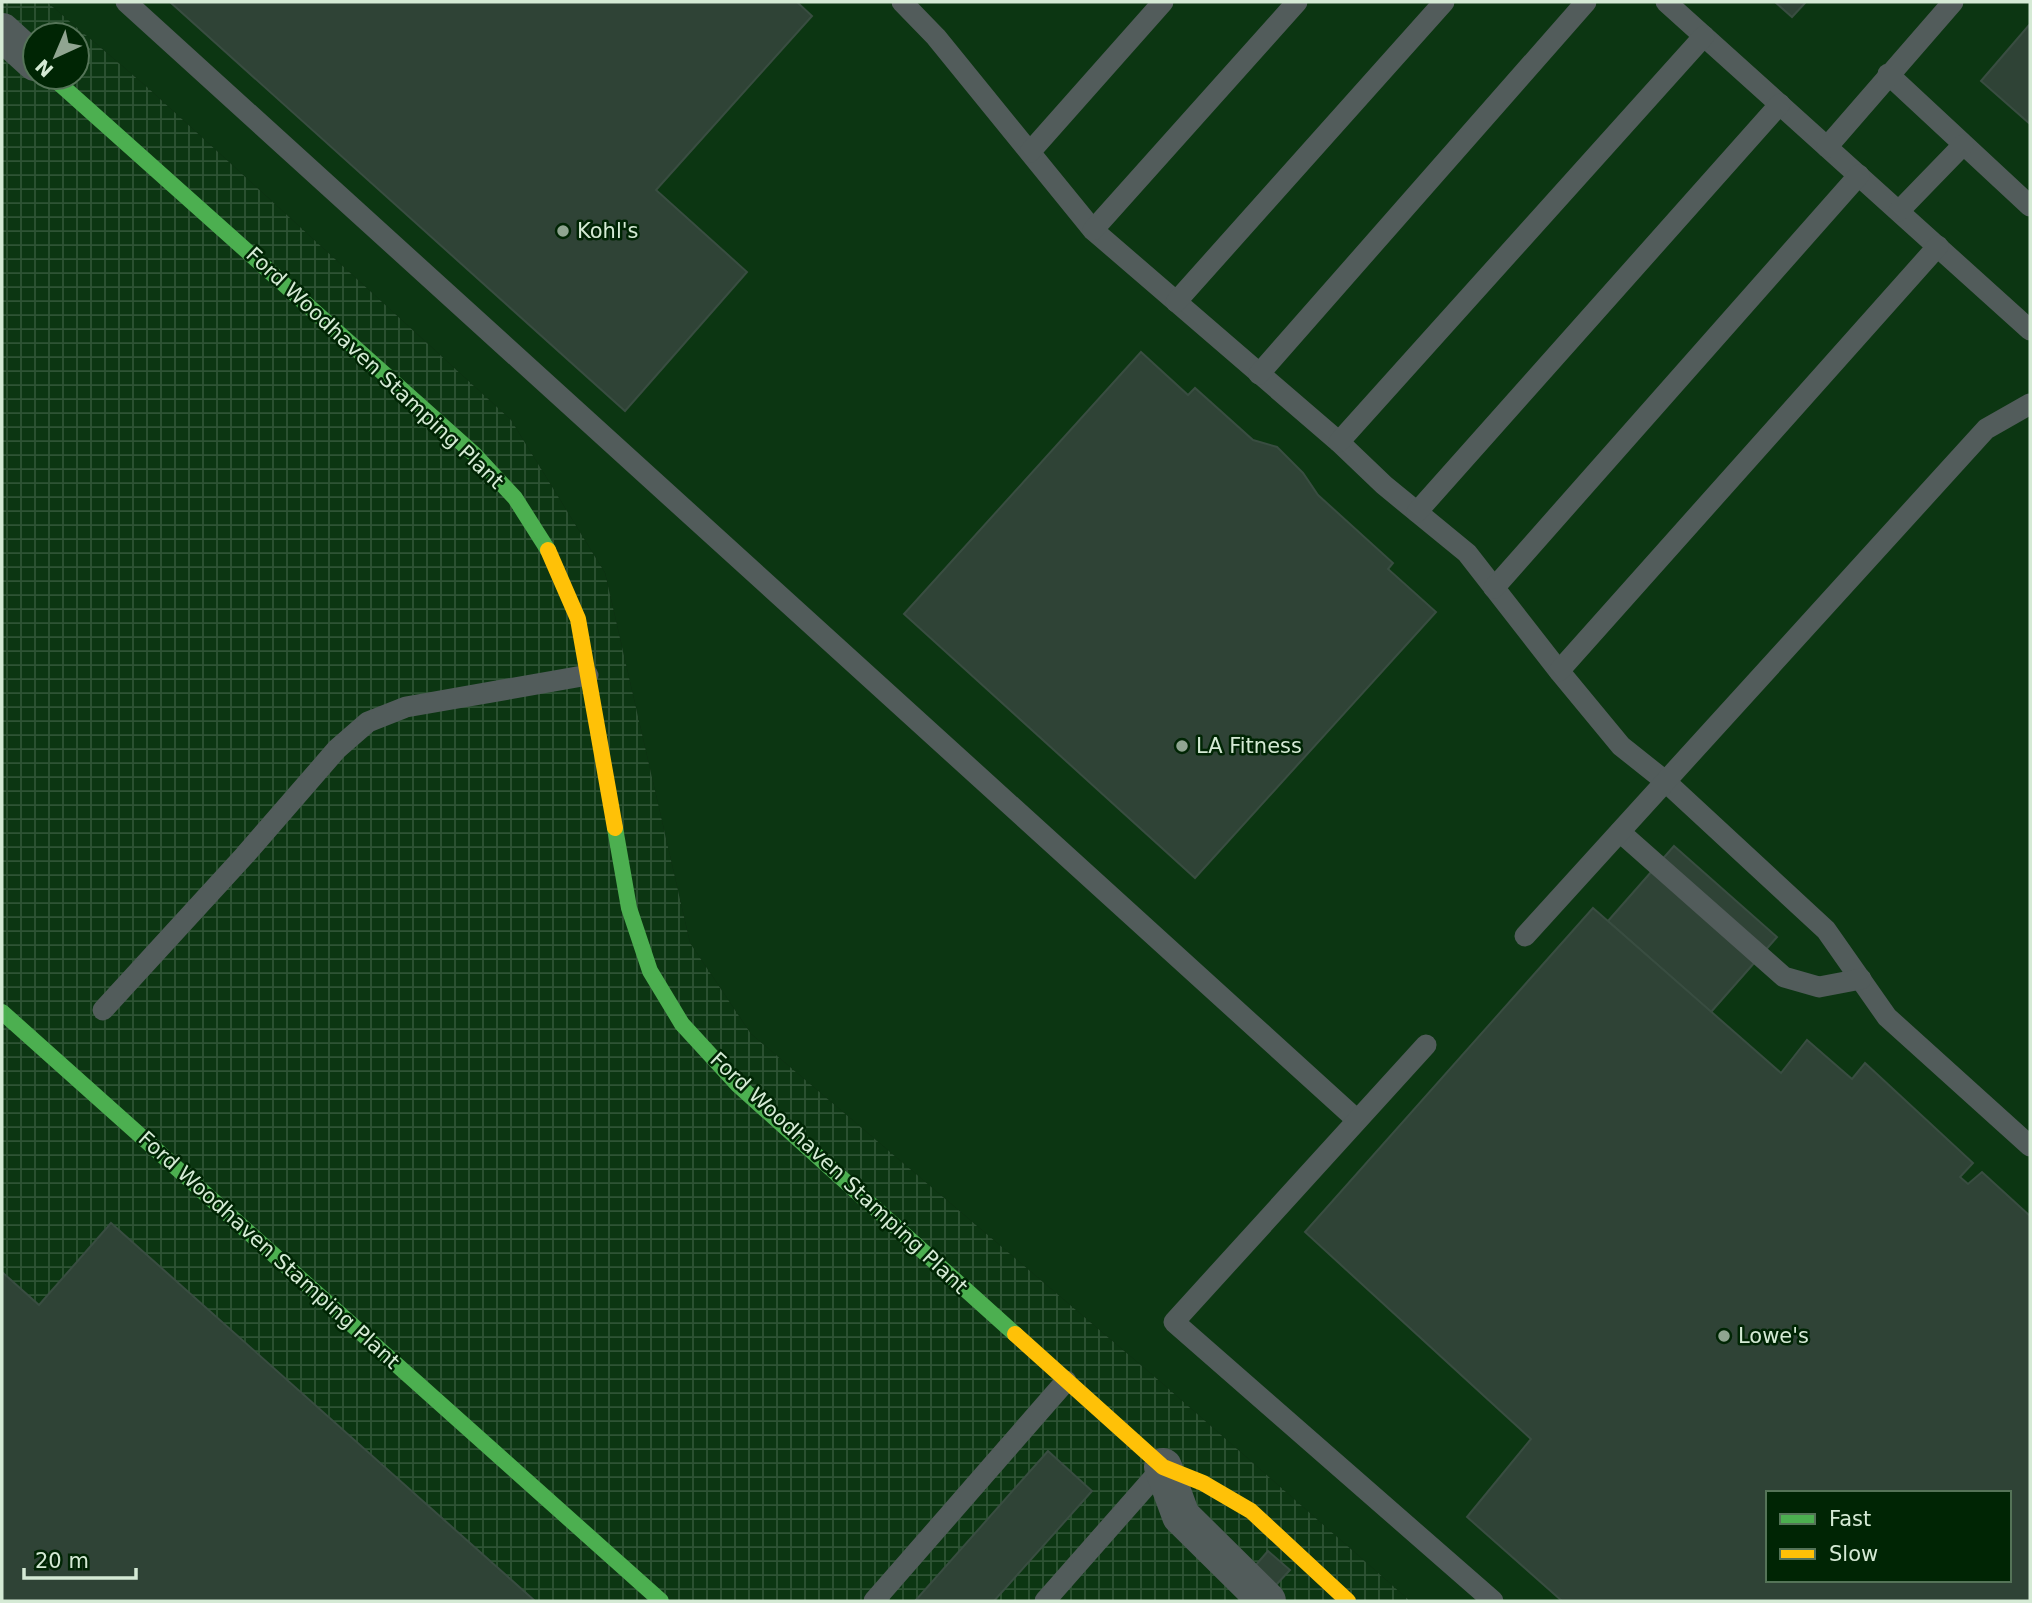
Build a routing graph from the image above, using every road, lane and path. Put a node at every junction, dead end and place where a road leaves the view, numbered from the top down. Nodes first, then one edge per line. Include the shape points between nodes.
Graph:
1 (126, 2) edge
2 (902, 2) edge
3 (1163, 2) edge
4 (1297, 2) edge
5 (1444, 2) edge
6 (1586, 2) edge
7 (1666, 2) edge
8 (1953, 2) edge
9 (2, 32) edge
10 (1704, 36) junction
11 (21, 49) edge
12 (1888, 74) junction
13 (68, 91) edge
14 (1780, 104) junction
15 (1963, 145) junction
16 (1827, 146) junction
17 (1030, 152) junction
18 (1859, 175) junction
19 (2030, 206) edge
20 (1899, 211) junction
21 (1093, 230) junction
22 (1938, 246) junction
23 (1176, 302) junction
24 (2030, 330) edge
25 (1259, 374) junction
26 (2030, 404) edge
27 (1339, 442) junction
28 (1417, 512) junction
29 (1494, 588) junction
30 (1559, 671) junction
31 (588, 675) junction
32 (1665, 781) junction
33 (1620, 832) junction
34 (1525, 936) dead end
35 (1861, 979) junction
36 (103, 1010) dead end
37 (2, 1012) edge
38 (1426, 1045) dead end
39 (1357, 1120) junction
40 (2030, 1146) edge
41 (1066, 1381) junction
42 (1163, 1467) junction
43 (661, 1601) edge
44 (874, 1601) edge
45 (1045, 1601) edge
46 (1267, 1601) edge
47 (1348, 1601) edge
48 (1493, 1601) edge

1 - 39 lane
2 - 17 lane
3 - 17 lane
4 - 21 lane
5 - 23 lane
6 - 25 lane
7 - 10 lane
8 - 12 lane
9 - 11 street
10 - 14 lane
10 - 27 lane
12 - 15 lane
12 - 16 lane
13 - 31 street, Ford Woodhaven Stamping Plant via 474,454 515,498 545,544 579,620
14 - 16 lane
14 - 28 lane
15 - 19 lane
15 - 20 lane
16 - 18 lane
17 - 21 lane
18 - 20 lane
18 - 29 lane
20 - 22 lane
21 - 23 lane
22 - 24 lane
22 - 30 lane
23 - 25 lane
25 - 27 lane
26 - 32 lane via 1986,429
27 - 28 lane
28 - 29 lane via 1467,553
29 - 30 lane
30 - 32 lane via 1621,746
31 - 36 lane via 406,707 368,722 337,749
31 - 41 street, Ford Woodhaven Stamping Plant via 629,908 650,971 682,1024 738,1085
32 - 33 lane
32 - 35 lane via 1826,930
33 - 34 lane
33 - 35 lane via 1784,977 1819,987
35 - 40 lane via 1887,1017
37 - 43 street, Ford Woodhaven Stamping Plant
38 - 39 lane
39 - 48 lane via 1174,1322
41 - 42 street, Ford Woodhaven Stamping Plant
41 - 44 lane
42 - 45 lane
42 - 46 street, Ford Woodhaven Stamping Plant via 1181,1516
42 - 47 street, Ford Woodhaven Stamping Plant via 1203,1483 1251,1511

